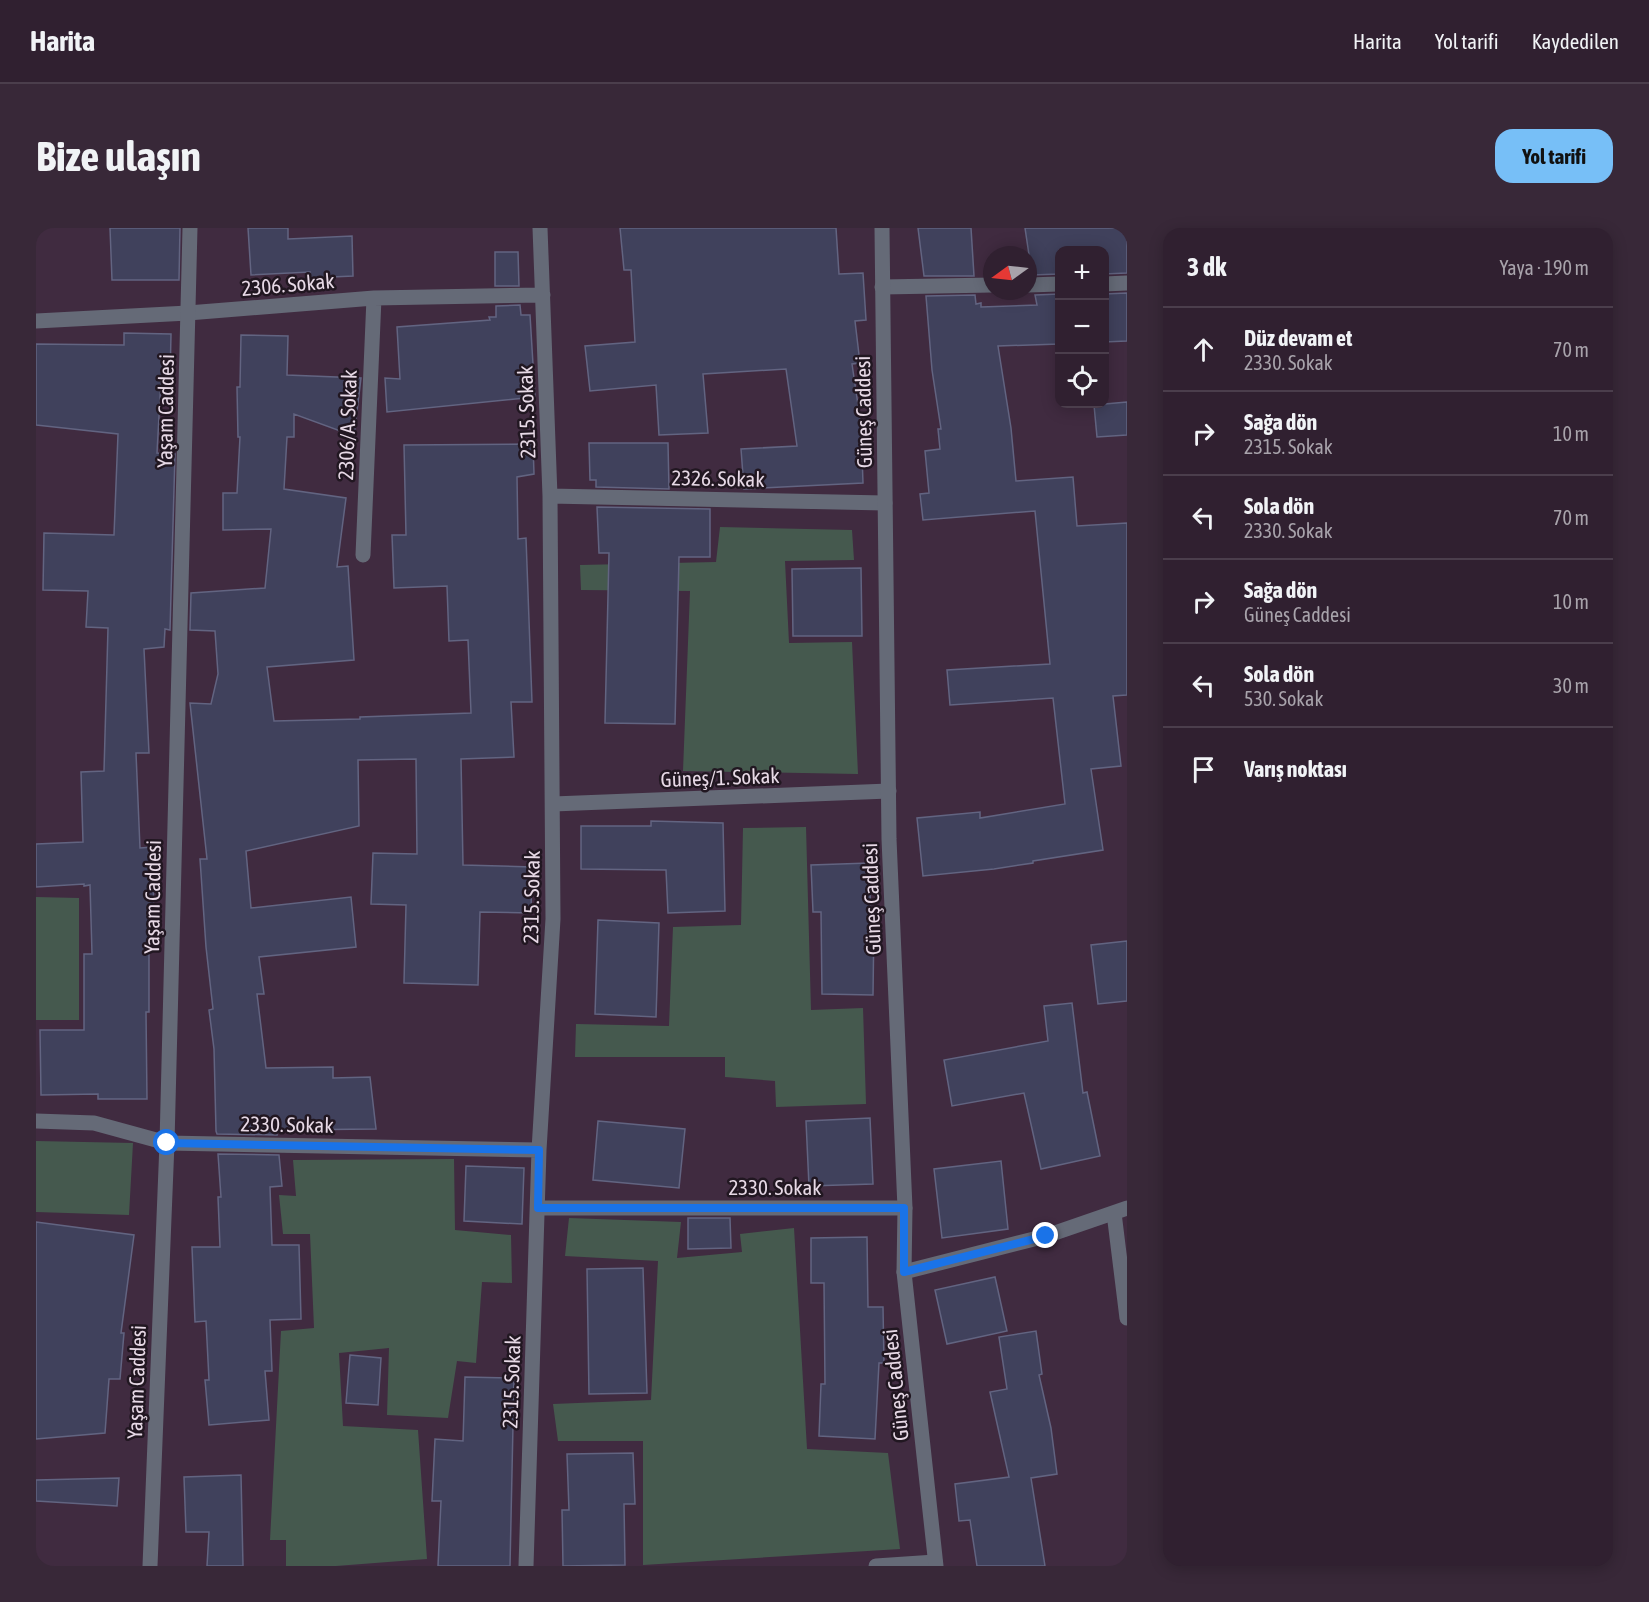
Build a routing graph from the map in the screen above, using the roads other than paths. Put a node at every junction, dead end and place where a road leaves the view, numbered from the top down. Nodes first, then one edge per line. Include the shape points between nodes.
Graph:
1 (190, 228) edge
2 (540, 228) edge
3 (882, 228) edge
4 (1127, 283) edge
5 (1055, 284) edge
6 (1109, 284) edge
7 (983, 285) edge
8 (1037, 285) edge
9 (882, 287) junction
10 (543, 295) junction
11 (374, 298) junction
12 (188, 313) junction
13 (36, 321) edge
14 (550, 496) junction
15 (885, 503) junction
16 (363, 555) dead end
17 (889, 791) junction
18 (553, 804) junction
19 (36, 1121) edge
20 (167, 1143) junction
21 (539, 1150) junction
22 (538, 1208) junction
23 (904, 1208) junction
24 (1120, 1210) edge
25 (904, 1272) junction
26 (1127, 1318) edge
27 (935, 1564) edge
28 (150, 1566) edge
29 (526, 1566) edge
30 (876, 1566) edge

1 - 12 street, Yaşam Caddesi
2 - 10 street, 2315. Sokak
3 - 9 street, Güneş Caddesi
4 - 6 street
5 - 8 street
7 - 9 street
9 - 15 street, Güneş Caddesi
10 - 11 street, 2306. Sokak
10 - 14 street, 2315. Sokak
11 - 12 street, 2306. Sokak
11 - 16 street, 2306/A. Sokak
12 - 13 street, 2306. Sokak
12 - 20 street, Yaşam Caddesi
14 - 15 street, 2326. Sokak
14 - 18 street, 2315. Sokak
15 - 17 street, Güneş Caddesi
17 - 18 street, Güneş/1. Sokak
17 - 23 street, Güneş Caddesi
18 - 21 street, 2315. Sokak via 554,919
19 - 20 street, 2330. Sokak via 94,1123
20 - 21 street, 2330. Sokak
20 - 28 street, Yaşam Caddesi
21 - 22 street, 2315. Sokak
22 - 23 street, 2330. Sokak
22 - 29 street, 2315. Sokak
23 - 25 street, Güneş Caddesi
24 - 25 street via 1046,1236
24 - 26 street
25 - 27 street, Güneş Caddesi
27 - 30 street

